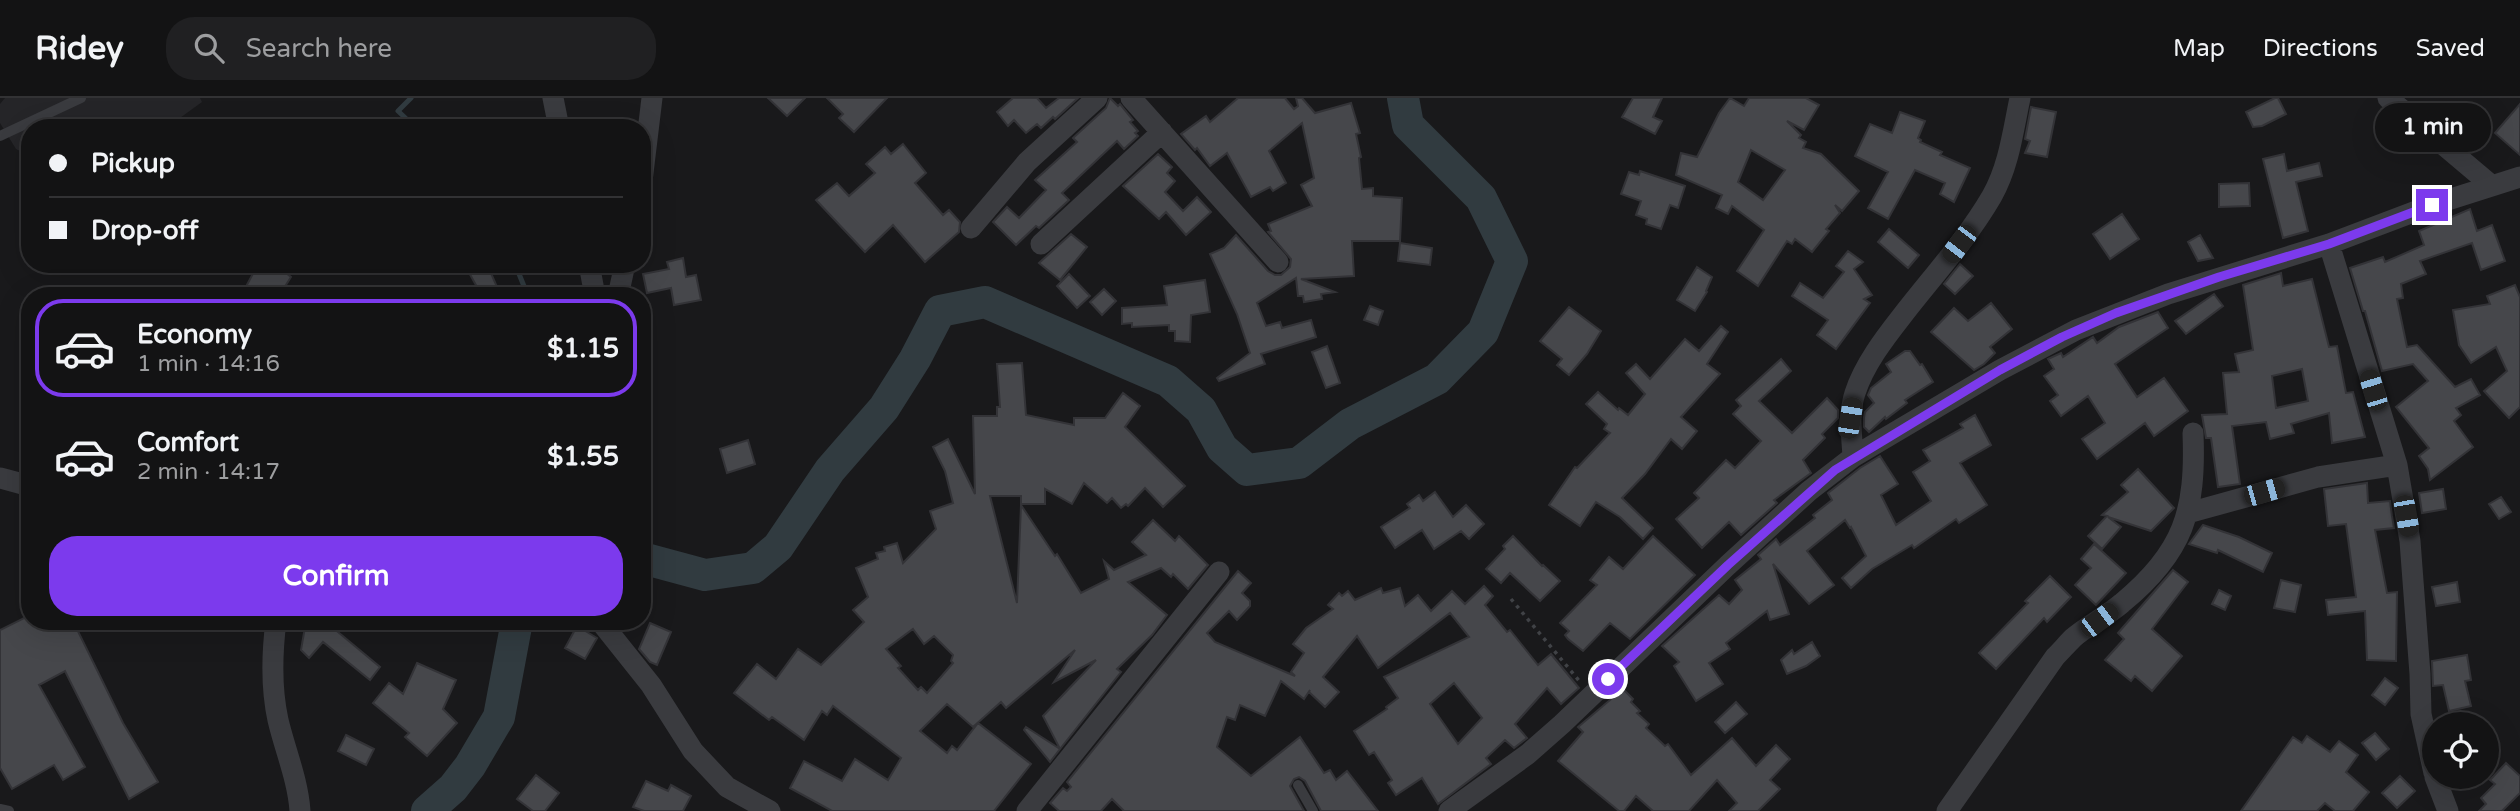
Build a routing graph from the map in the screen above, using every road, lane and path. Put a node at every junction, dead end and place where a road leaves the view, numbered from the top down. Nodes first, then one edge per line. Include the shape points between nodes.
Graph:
1 (81, 98) edge
2 (553, 98) edge
3 (652, 98) edge
4 (1097, 98) edge
5 (1131, 98) edge
6 (2020, 98) edge
7 (2388, 98) edge
8 (36, 119) edge
9 (557, 119) edge
10 (649, 119) edge
11 (21, 126) edge
12 (1162, 132) junction
13 (0, 136) edge
14 (2520, 177) edge
15 (2491, 185) junction
16 (971, 228) dead end
17 (1041, 244) dead end
18 (2329, 244) junction
19 (1278, 262) dead end
20 (2193, 433) dead end
21 (1853, 457) junction
22 (2397, 465) junction
23 (0, 478) edge
24 (21, 484) edge
25 (2188, 513) junction
26 (1219, 572) dead end
27 (1511, 599) dead end
28 (276, 630) edge
29 (607, 630) edge
30 (1591, 695) junction
31 (2422, 718) edge
32 (1298, 785) dead end
33 (2440, 789) edge
34 (0, 809) edge
35 (9, 811) edge
36 (300, 811) edge
37 (770, 811) edge
38 (1027, 811) edge
39 (1313, 811) edge
40 (1449, 811) edge
41 (1947, 811) edge
42 (2448, 811) edge

1 - 8 lane
2 - 9 street
3 - 10 street
4 - 16 street via 1027,162
5 - 12 street
6 - 21 street via 2007,160 1993,193 1862,376 1850,418
7 - 15 street
11 - 13 lane
12 - 17 street
12 - 19 street
14 - 15 street
15 - 18 street
18 - 21 street via 2206,281 2076,330
18 - 22 street
20 - 25 street
21 - 30 street via 1809,491
22 - 25 street via 2318,477
22 - 31 street via 2410,541
23 - 24 street
25 - 41 street via 2171,550 2150,577 2055,657
26 - 38 street
27 - 30 path
28 - 36 street via 277,717
29 - 37 street via 651,685 693,751 727,787
30 - 40 street via 1528,754
32 - 39 lane
33 - 42 street
34 - 35 lane

